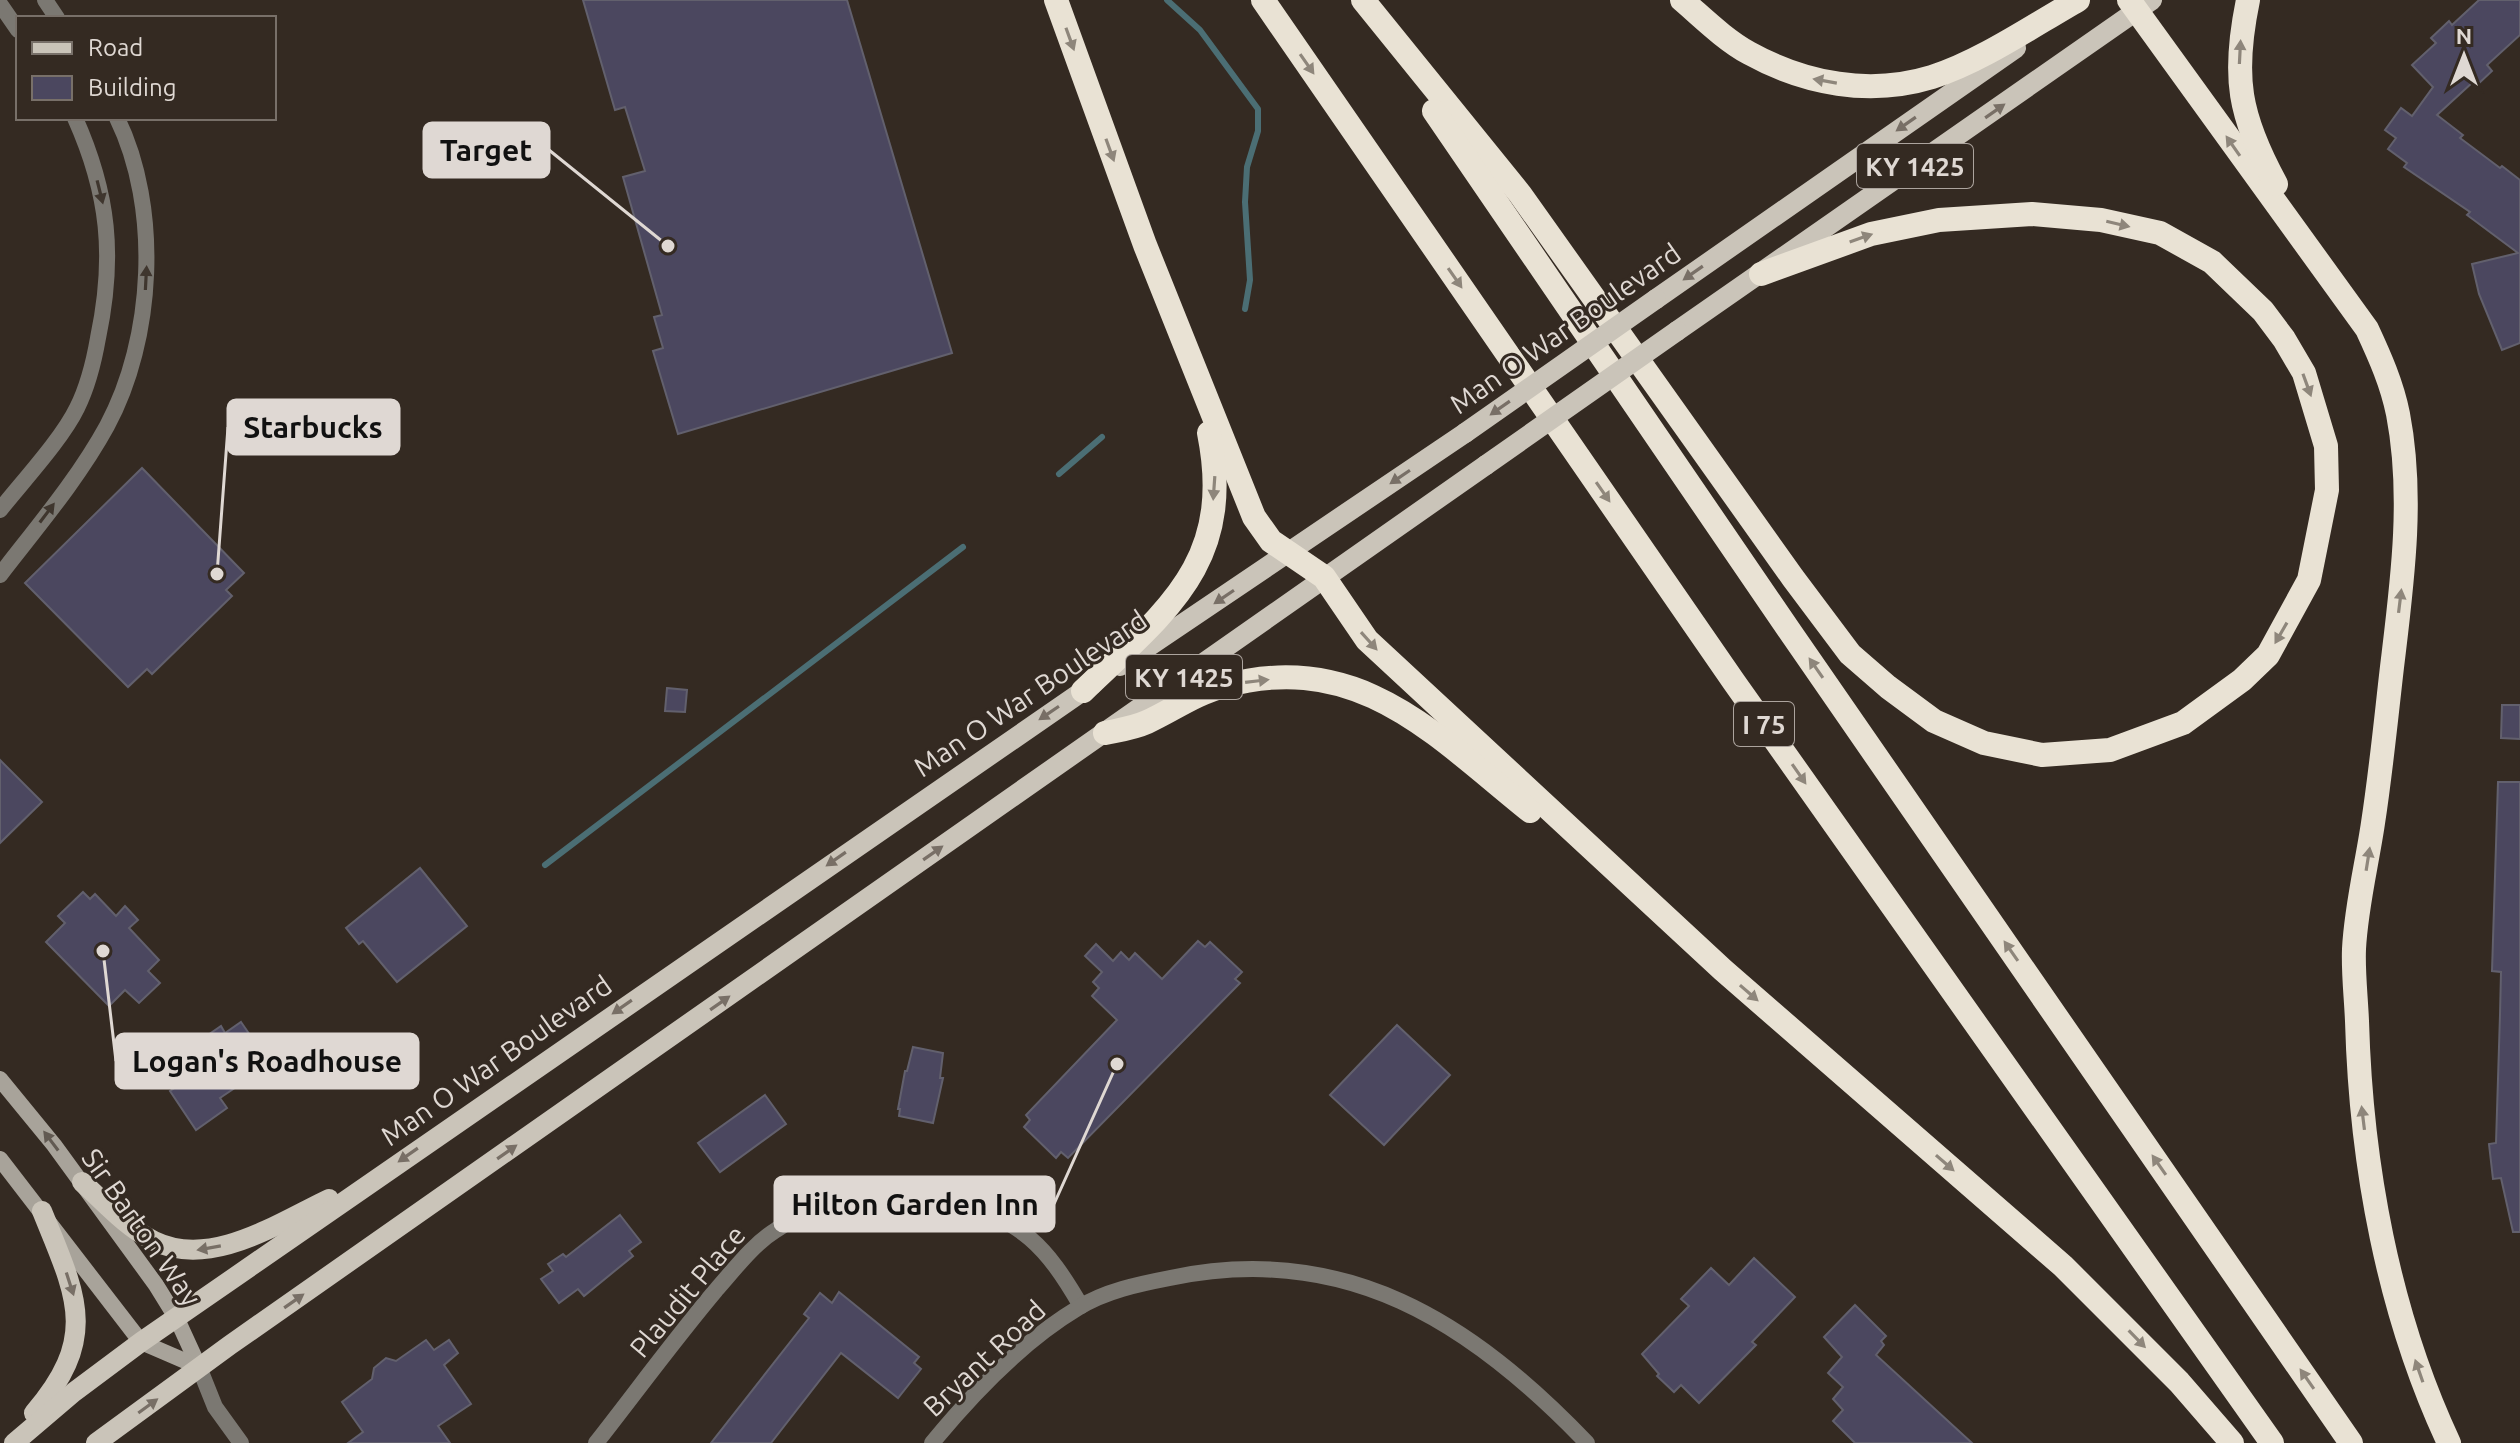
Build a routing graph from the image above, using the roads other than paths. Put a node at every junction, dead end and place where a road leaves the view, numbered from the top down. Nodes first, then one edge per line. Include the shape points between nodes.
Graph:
1 (1056, 0) edge
2 (1263, 0) edge
3 (1361, 0) edge
4 (1682, 0) edge
5 (2078, 0) edge
6 (2085, 0) edge
7 (2248, 0) edge
8 (2139, 3) edge
9 (0, 4) edge
10 (16, 27) edge
11 (76, 120) edge
12 (118, 120) edge
13 (2313, 254) junction
14 (1761, 274) junction
15 (1190, 357) junction
16 (0, 510) edge
17 (1289, 554) junction
18 (0, 575) edge
19 (1324, 577) junction
20 (1083, 691) junction
21 (1105, 733) junction
22 (1691, 940) junction
23 (0, 1079) edge
24 (0, 1159) edge
25 (383, 1172) junction
26 (82, 1182) junction
27 (42, 1211) junction
28 (1081, 1306) junction
29 (177, 1319) junction
30 (141, 1342) junction
31 (199, 1367) junction
32 (11, 1443) edge
33 (96, 1443) edge
34 (241, 1443) edge
35 (596, 1443) edge
36 (932, 1443) edge
37 (1587, 1443) edge
38 (2232, 1443) edge
39 (2272, 1443) edge
40 (2351, 1443) edge
41 (2449, 1443) edge

1 -> 15 highway
2 -> 39 highway, I 75 via 1734,682
14 -> 3 highway via 1871,234 1939,220 2032,214 2101,220 2160,233 2212,262 2284,339 2304,373 2326,446 2327,490 2309,580 2268,655 2183,723 2110,750 2042,755 1984,743 1934,721 1850,654 1520,194
40 -> 3 highway, I 75
5 -> 4 highway via 1966,62 1901,85 1820,82 1792,73 1747,52
6 -> 17 main road, Man O War Boulevard / KY 1425, bridge
13 -> 7 highway via 2246,120 2239,81
13 -> 8 highway via 2249,169
14 -> 8 main road, KY 1425
9 - 10 street
11 -> 16 street via 102,198 109,259 94,361 77,408
18 -> 12 street via 93,449 132,366 145,296 145,229
41 -> 13 highway via 2404,1327 2382,1234 2358,1077 2354,947 2402,581 2405,492 2398,417 2389,378 2367,329
14 - 19 main road, KY 1425, bridge
15 - 17 highway via 1254,517 1271,541
15 -> 20 highway via 1214,463 1208,539 1200,563 1170,607
17 - 19 highway
17 -> 20 main road, Man O War Boulevard / KY 1425
19 - 21 main road, KY 1425
19 -> 22 highway via 1367,640
20 -> 25 main road, Man O War Boulevard / KY 1425
21 -> 22 highway via 1144,723 1224,686 1294,677 1358,689 1421,723
31 -> 21 main road, KY 1425
22 -> 38 highway via 2063,1266 2170,1372
26 -> 23 main road, Sir Barton Way
24 - 27 main road
25 -> 26 main road via 271,1227 200,1251 152,1241
25 - 29 main road, Man O War Boulevard
26 - 29 main road, Sir Barton Way
27 - 30 main road
27 -> 32 main road via 74,1295 76,1338 55,1389
28 - 35 street, Plaudit Place via 1045,1251 977,1207 918,1193 877,1192 841,1199 773,1231 742,1260
28 - 36 street, Bryant Road via 1045,1330
28 - 37 street, Bryant Road via 1142,1284 1228,1269 1267,1269 1353,1284 1420,1308 1447,1324 1531,1387
29 - 30 main road, Man O War Boulevard
29 - 31 main road, Sir Barton Way
30 - 31 main road
30 - 32 main road, Man O War Boulevard
33 -> 31 main road
31 - 34 street via 215,1407

